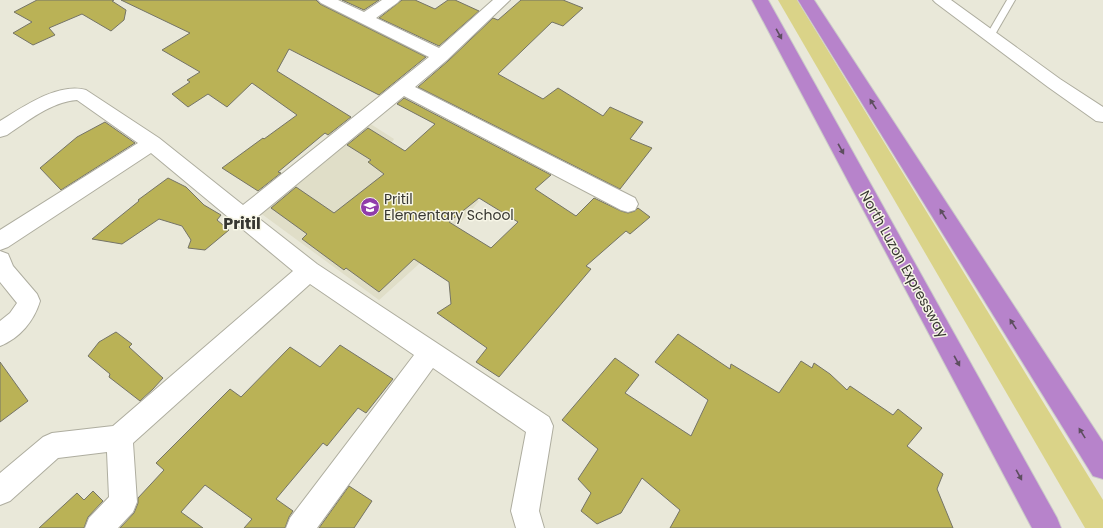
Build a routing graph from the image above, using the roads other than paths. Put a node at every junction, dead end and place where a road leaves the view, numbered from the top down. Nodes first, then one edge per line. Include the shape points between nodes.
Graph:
1 (326, 0) edge
2 (392, 0) edge
3 (502, 0) edge
4 (760, 0) edge
5 (806, 0) edge
6 (941, 0) edge
7 (1011, 0) edge
8 (364, 18) junction
9 (990, 36) junction
10 (442, 56) junction
11 (403, 88) junction
12 (1103, 116) edge
13 (0, 130) edge
14 (152, 143) junction
15 (628, 204) dead end
16 (243, 217) junction
17 (0, 241) edge
18 (0, 260) edge
19 (308, 271) junction
20 (0, 335) edge
21 (430, 352) junction
22 (119, 438) junction
23 (1103, 466) edge
24 (0, 491) edge
25 (99, 528) edge
26 (300, 528) edge
27 (530, 528) edge
28 (1047, 528) edge

1 - 8 street
2 - 8 street
3 - 10 street
4 -> 28 highway, North Luzon Expressway
23 -> 5 highway
6 - 9 street
7 - 9 lane
8 - 10 street
9 - 12 street
10 - 11 street
11 - 15 street
11 - 16 street
13 - 14 street via 55,97 69,93 80,94
14 - 16 street
14 - 17 street
16 - 19 street
18 - 20 street via 4,272 29,301 20,320
19 - 21 street
19 - 22 street
21 - 26 street
21 - 27 street via 540,426 524,511
22 - 24 street via 52,446
22 - 25 street via 123,502

